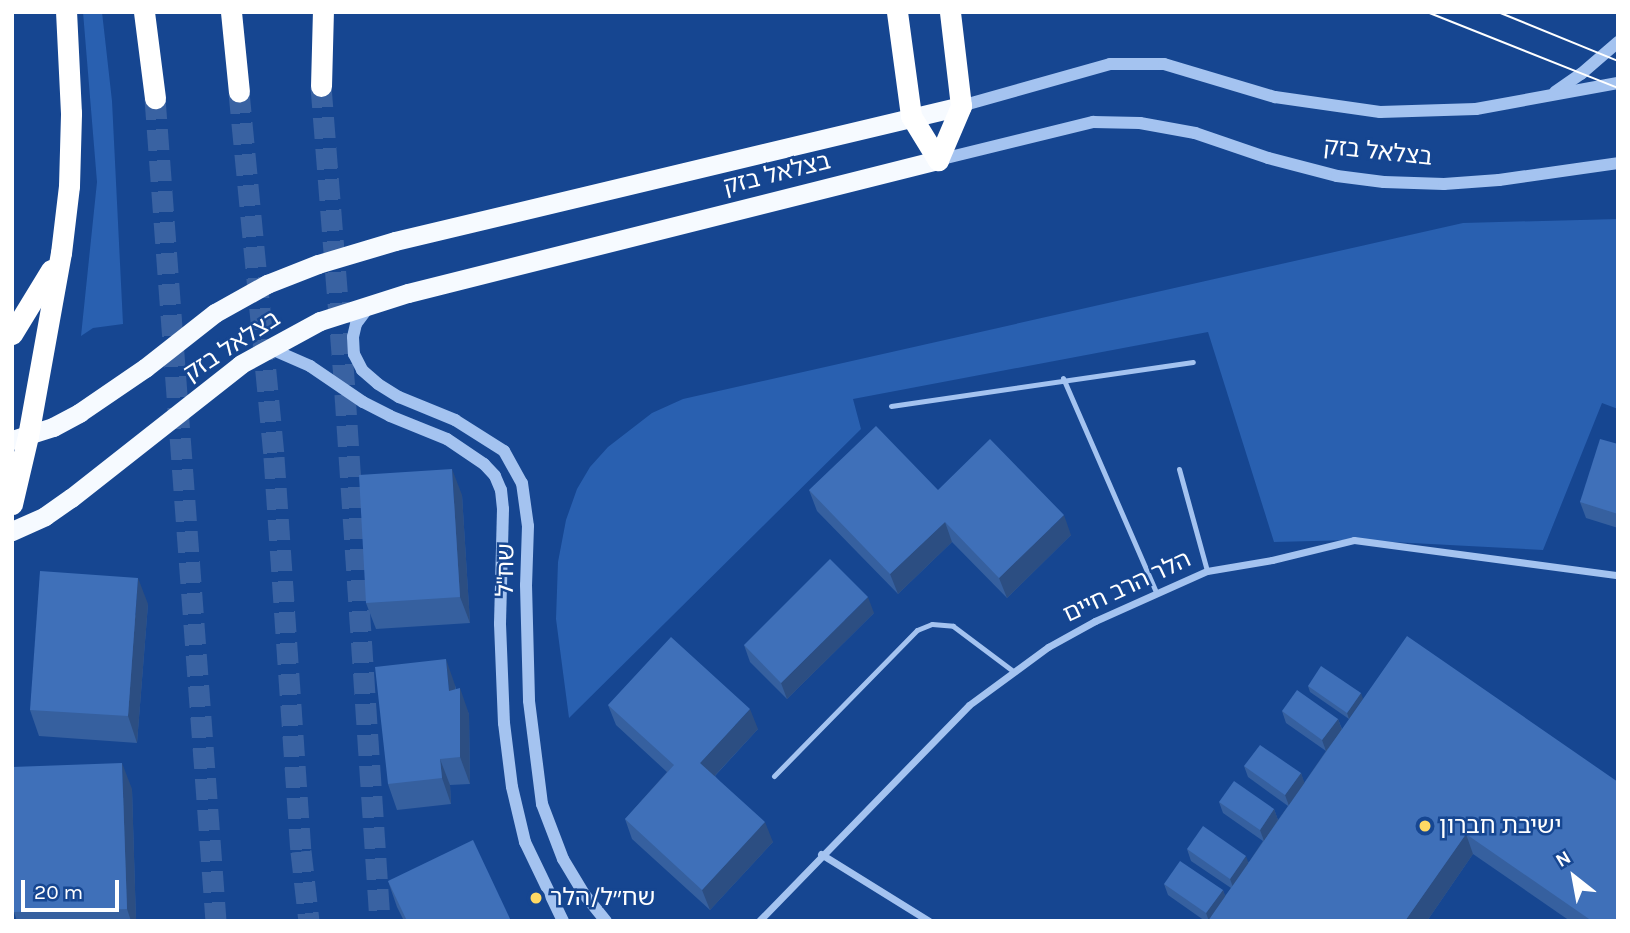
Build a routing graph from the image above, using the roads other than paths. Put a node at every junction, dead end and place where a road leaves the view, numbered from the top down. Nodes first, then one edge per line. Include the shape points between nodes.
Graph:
1 (66, 12) edge
2 (145, 12) edge
3 (231, 12) edge
4 (323, 12) edge
5 (897, 12) edge
6 (950, 12) edge
7 (1618, 42) edge
8 (1618, 83) edge
9 (321, 86) tunnel mouth
10 (239, 92) tunnel mouth
11 (156, 97) tunnel mouth
12 (1542, 99) junction
13 (961, 106) junction
14 (911, 116) junction
15 (938, 160) junction
16 (1618, 163) edge
17 (61, 253) junction
18 (377, 302) junction
19 (12, 334) edge
20 (268, 348) junction
21 (1193, 362) dead end
22 (1063, 378) junction
23 (891, 406) dead end
24 (20, 438) edge
25 (1179, 469) dead end
26 (12, 504) edge
27 (12, 531) edge
28 (1207, 571) junction
29 (1618, 575) edge
30 (1156, 592) junction
31 (1013, 671) junction
32 (774, 776) dead end
33 (821, 854) junction
34 (562, 921) edge
35 (606, 921) edge
36 (759, 921) edge
37 (929, 921) edge

1 - 17 highway via 71,125
2 - 11 highway
3 - 10 highway
4 - 9 highway
5 - 14 highway
6 - 13 highway
7 - 12 street
8 - 12 street, בצלאל בזק
12 - 13 street, בצלאל בזק via 1476,109 1380,112 1275,97 1164,64 1110,64
13 - 14 highway, בצלאל בזק
13 - 15 highway
14 - 15 highway
14 - 24 highway, בצלאל בזק via 318,264 240,298 111,393 53,427
15 - 16 street, בצלאל בזק via 1093,122 1140,123 1195,133 1337,176 1384,182 1499,180
15 - 18 highway, בצלאל בזק
17 - 19 highway
17 - 24 highway
18 - 20 highway, בצלאל בזק via 320,321
18 - 35 street, שח"ל via 365,310 354,331 354,354 362,370 398,397 454,420 496,445 522,483 528,526 529,701 542,804 564,859
20 - 27 highway, בצלאל בזק via 216,382 71,498
20 - 34 street, שח"ל via 310,366 381,412 447,439 495,476 503,509 500,624 512,787 525,842
21 - 22 lane
22 - 23 lane
22 - 30 lane
24 - 26 highway
25 - 28 lane
28 - 29 street, הלר הרב חיים via 1272,561 1353,540
28 - 30 street, הלר הרב חיים
30 - 31 street, הלר הרב חיים via 1059,640
31 - 32 lane via 953,626 932,624 917,630
31 - 33 street, הלר הרב חיים via 969,705
33 - 36 street, הלר הרב חיים
33 - 37 street

